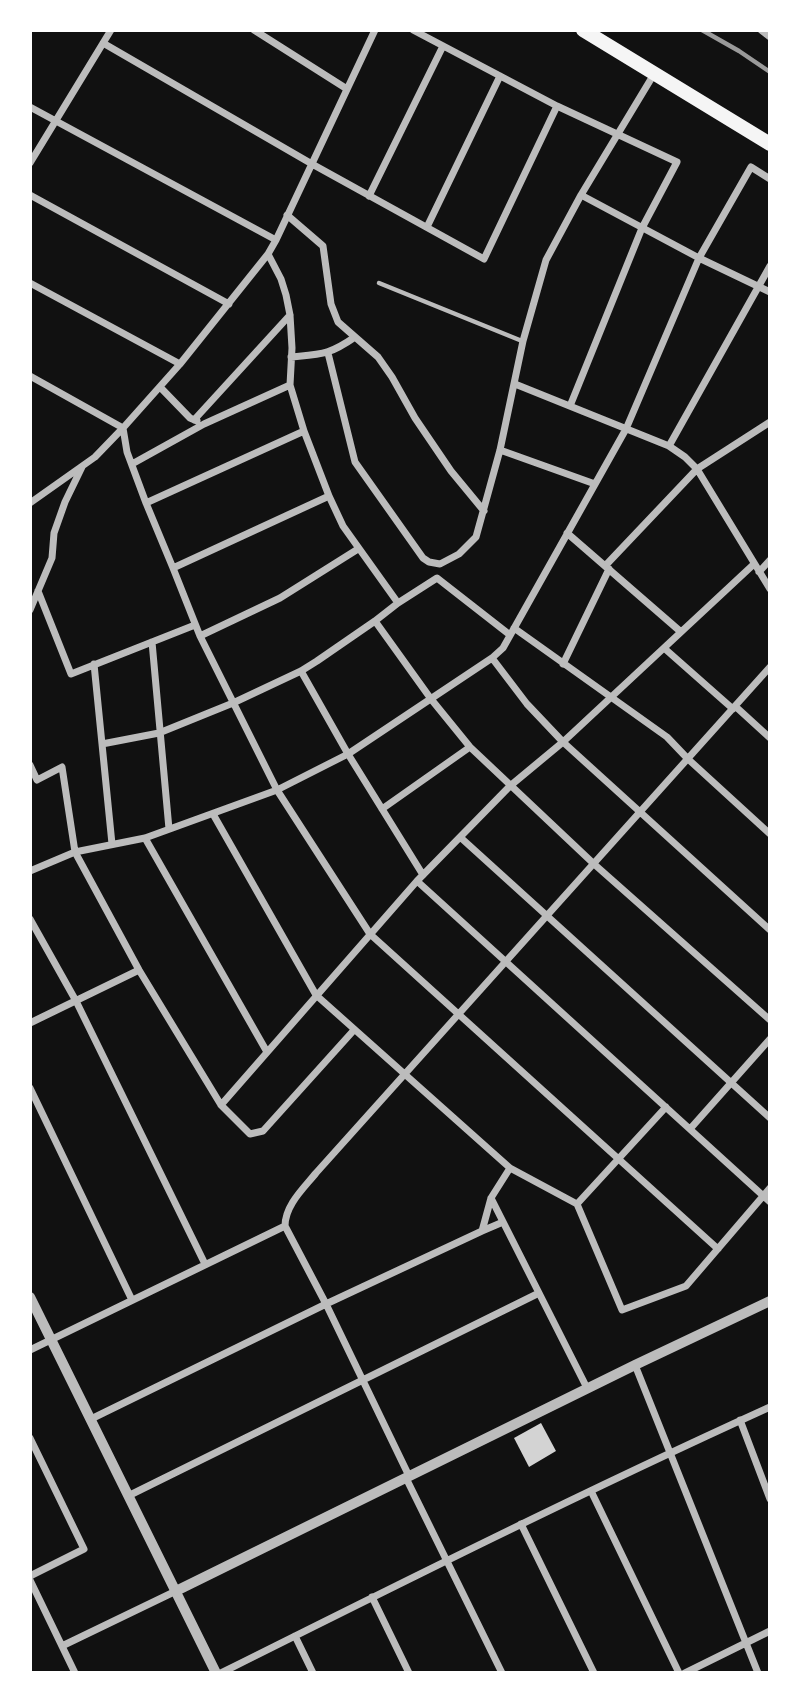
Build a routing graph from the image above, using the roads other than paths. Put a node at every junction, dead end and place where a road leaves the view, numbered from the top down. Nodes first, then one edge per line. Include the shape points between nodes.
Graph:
1 (111, 30) edge
2 (254, 30) edge
3 (375, 30) edge
4 (413, 30) edge
5 (583, 30) edge
6 (103, 43) junction
7 (443, 46) junction
8 (654, 74) junction
9 (500, 76) junction
10 (347, 89) junction
11 (557, 106) junction
12 (30, 107) edge
13 (55, 121) junction
14 (617, 135) junction
15 (770, 144) edge
16 (30, 163) edge
17 (312, 164) junction
18 (770, 179) edge
19 (30, 195) edge
20 (581, 195) junction
21 (369, 196) junction
22 (288, 215) junction
23 (427, 227) junction
24 (642, 228) junction
25 (276, 240) junction
26 (268, 254) junction
27 (699, 258) junction
28 (770, 266) edge
29 (30, 283) edge
30 (379, 283) dead end
31 (759, 287) junction
32 (770, 292) edge
33 (229, 304) junction
34 (290, 315) junction
35 (355, 337) junction
36 (523, 341) junction
37 (327, 354) junction
38 (292, 357) junction
39 (180, 364) junction
40 (33, 378) edge
41 (515, 384) junction
42 (290, 385) junction
43 (30, 386) edge
44 (160, 387) junction
45 (570, 406) junction
46 (194, 420) junction
47 (770, 422) edge
48 (204, 424) junction
49 (123, 428) junction
50 (626, 429) junction
51 (304, 430) junction
52 (669, 446) junction
53 (500, 450) junction
54 (84, 464) junction
55 (132, 464) junction
56 (697, 469) junction
57 (595, 484) junction
58 (329, 496) junction
59 (30, 503) edge
60 (146, 503) junction
61 (484, 511) junction
62 (567, 533) junction
63 (358, 550) junction
64 (770, 560) edge
65 (754, 564) junction
66 (173, 568) junction
67 (607, 568) junction
68 (759, 572) junction
69 (770, 589) edge
70 (38, 591) junction
71 (398, 603) junction
72 (30, 610) edge
73 (376, 621) junction
74 (195, 625) junction
75 (512, 632) junction
76 (681, 632) junction
77 (200, 636) junction
78 (152, 642) junction
79 (664, 648) junction
80 (492, 658) junction
81 (94, 664) junction
82 (563, 664) junction
83 (770, 667) edge
84 (301, 671) junction
85 (611, 697) junction
86 (431, 699) junction
87 (233, 703) junction
88 (734, 708) junction
89 (159, 733) junction
90 (770, 738) edge
91 (563, 742) junction
92 (102, 744) junction
93 (471, 747) junction
94 (348, 754) junction
95 (688, 759) junction
96 (30, 765) edge
97 (510, 786) junction
98 (278, 790) junction
99 (382, 809) junction
100 (640, 812) junction
101 (213, 814) junction
102 (169, 830) junction
103 (770, 834) edge
104 (460, 837) junction
105 (145, 838) junction
106 (111, 844) junction
107 (75, 852) junction
108 (594, 864) junction
109 (30, 871) edge
110 (420, 878) junction
111 (548, 916) junction
112 (30, 919) edge
113 (770, 930) edge
114 (370, 934) junction
115 (506, 962) junction
116 (138, 970) junction
117 (316, 996) junction
118 (76, 1000) junction
119 (459, 1014) junction
120 (770, 1020) edge
121 (30, 1023) edge
122 (354, 1030) junction
123 (770, 1039) edge
124 (267, 1052) junction
125 (404, 1075) junction
126 (731, 1082) junction
127 (30, 1088) edge
128 (221, 1105) junction
129 (666, 1107) junction
130 (770, 1118) edge
131 (690, 1129) junction
132 (618, 1159) junction
133 (510, 1168) junction
134 (770, 1188) edge
135 (764, 1196) junction
136 (491, 1198) junction
137 (770, 1202) edge
138 (577, 1204) junction
139 (503, 1222) junction
140 (285, 1226) junction
141 (482, 1231) junction
142 (718, 1249) junction
143 (205, 1264) junction
144 (539, 1293) junction
145 (30, 1297) edge
146 (132, 1300) junction
147 (770, 1301) edge
148 (326, 1304) junction
149 (51, 1340) junction
150 (30, 1350) edge
151 (635, 1365) junction
152 (363, 1380) junction
153 (587, 1388) junction
154 (770, 1407) edge
155 (90, 1419) junction
156 (740, 1420) junction
157 (30, 1438) edge
158 (670, 1453) junction
159 (407, 1477) junction
160 (591, 1491) junction
161 (128, 1496) junction
162 (770, 1499) edge
163 (521, 1524) junction
164 (446, 1560) junction
165 (30, 1578) edge
166 (176, 1591) junction
167 (372, 1597) junction
168 (770, 1631) edge
169 (295, 1636) junction
170 (746, 1643) junction
171 (62, 1646) junction
172 (75, 1673) edge
173 (219, 1673) edge
174 (313, 1673) edge
175 (409, 1673) edge
176 (502, 1673) edge
177 (594, 1673) edge
178 (679, 1673) edge
179 (685, 1673) edge
180 (758, 1673) edge

1 - 6 street
2 - 10 street
3 - 10 street
4 - 7 street
5 - 8 highway
6 - 13 street
6 - 17 street
7 - 9 street
7 - 21 street
8 - 14 street
8 - 15 highway
9 - 11 street
9 - 23 street
10 - 17 street
11 - 14 street
11 - 23 street via 484,259
12 - 13 street
13 - 16 street
13 - 25 street
14 - 20 street
14 - 24 street via 677,162
17 - 21 street
17 - 22 street
18 - 27 street via 751,167
19 - 33 street
20 - 24 street
20 - 36 street via 546,260
21 - 23 street
22 - 25 street
22 - 35 street via 323,246 331,304 338,322
24 - 27 street
24 - 45 street
25 - 26 street
26 - 33 street
26 - 34 street via 281,279
27 - 31 street
27 - 50 street
28 - 31 street
29 - 39 street
30 - 36 lane
31 - 32 street
31 - 52 street
33 - 39 street
34 - 38 street
34 - 46 street
35 - 37 street
35 - 61 street via 378,357 415,418
36 - 41 street
37 - 38 street
37 - 61 street via 355,462 423,558 440,564 459,554 476,537
38 - 42 street
39 - 44 street
40 - 43 street
40 - 49 street
41 - 45 street
41 - 53 street
42 - 48 street
42 - 51 street
44 - 46 street
44 - 49 street
45 - 50 street
46 - 48 street
47 - 56 street
48 - 55 street
49 - 54 street
49 - 55 street
50 - 52 street
50 - 57 street
51 - 58 street
51 - 60 street
52 - 56 street
53 - 57 street
53 - 61 street
54 - 59 street
54 - 70 street via 65,502 54,533 52,558
55 - 60 street
56 - 65 street
56 - 67 street
57 - 62 street
58 - 63 street
58 - 66 street
60 - 66 street
62 - 67 street
62 - 75 street
63 - 71 street
63 - 77 street via 281,598
64 - 68 street
65 - 68 street
65 - 76 street
66 - 74 street
67 - 76 street
67 - 82 street
68 - 69 street
70 - 72 street
70 - 81 street via 71,674
71 - 73 street
71 - 75 street via 437,578
73 - 84 street
73 - 86 street
74 - 77 street
74 - 78 street
75 - 80 street
75 - 82 street
76 - 79 street
77 - 87 street
78 - 81 street
78 - 89 street
79 - 85 street
79 - 88 street
80 - 86 street
80 - 91 street
81 - 92 street
82 - 85 street
83 - 88 street
84 - 87 street
84 - 94 street
85 - 91 street
85 - 95 street via 667,737
86 - 93 street
86 - 94 street
87 - 89 street
87 - 98 street
88 - 90 street
88 - 95 street
89 - 92 street
89 - 102 street
91 - 97 street
91 - 100 street
92 - 106 street
93 - 97 street
93 - 99 street
94 - 98 street
94 - 99 street
95 - 100 street
95 - 103 street
96 - 107 street via 37,780 62,767
97 - 104 street
97 - 108 street
98 - 101 street
98 - 114 street
99 - 110 street
100 - 108 street
100 - 113 street
101 - 102 street
101 - 117 street
102 - 105 street
104 - 110 street
104 - 111 street
105 - 106 street
105 - 124 street
106 - 107 street
107 - 109 street
107 - 116 street
108 - 111 street
108 - 120 street
110 - 114 street
110 - 115 street
111 - 115 street
111 - 126 street
112 - 118 street
114 - 117 street
114 - 119 street
115 - 119 street
115 - 129 street
116 - 118 street
116 - 128 street
117 - 122 street
117 - 124 street
118 - 121 street
118 - 143 street
119 - 125 street
119 - 132 street
122 - 125 street
122 - 128 street via 263,1131 250,1134
123 - 126 street
124 - 128 street
125 - 133 street
125 - 140 street via 316,1172 290,1206
126 - 130 street
126 - 131 street
127 - 146 street
129 - 131 street
129 - 132 street
131 - 135 street
132 - 138 street
132 - 142 street
133 - 136 street
133 - 138 street
134 - 135 street
135 - 137 street
135 - 142 street
136 - 139 street
136 - 141 street
138 - 142 street via 622,1310 686,1286
139 - 141 street
139 - 144 street
140 - 143 street
140 - 148 street
141 - 148 street
143 - 146 street
144 - 152 street
144 - 153 street
145 - 149 street
146 - 149 street
147 - 151 street
148 - 152 street
148 - 155 street
149 - 150 street
149 - 155 street
151 - 153 street
151 - 158 street
152 - 159 street
152 - 161 street
153 - 159 street
154 - 156 street
155 - 161 street
156 - 158 street
156 - 162 street
157 - 165 street via 84,1549
158 - 160 street
158 - 170 street
159 - 164 street
159 - 166 street
160 - 163 street
160 - 178 street
161 - 166 street
163 - 164 street
163 - 177 street
164 - 167 street
164 - 176 street
165 - 171 street
166 - 171 street
166 - 173 street
167 - 169 street
167 - 175 street
168 - 170 street
169 - 173 street
169 - 174 street
170 - 179 street
170 - 180 street
171 - 172 street

